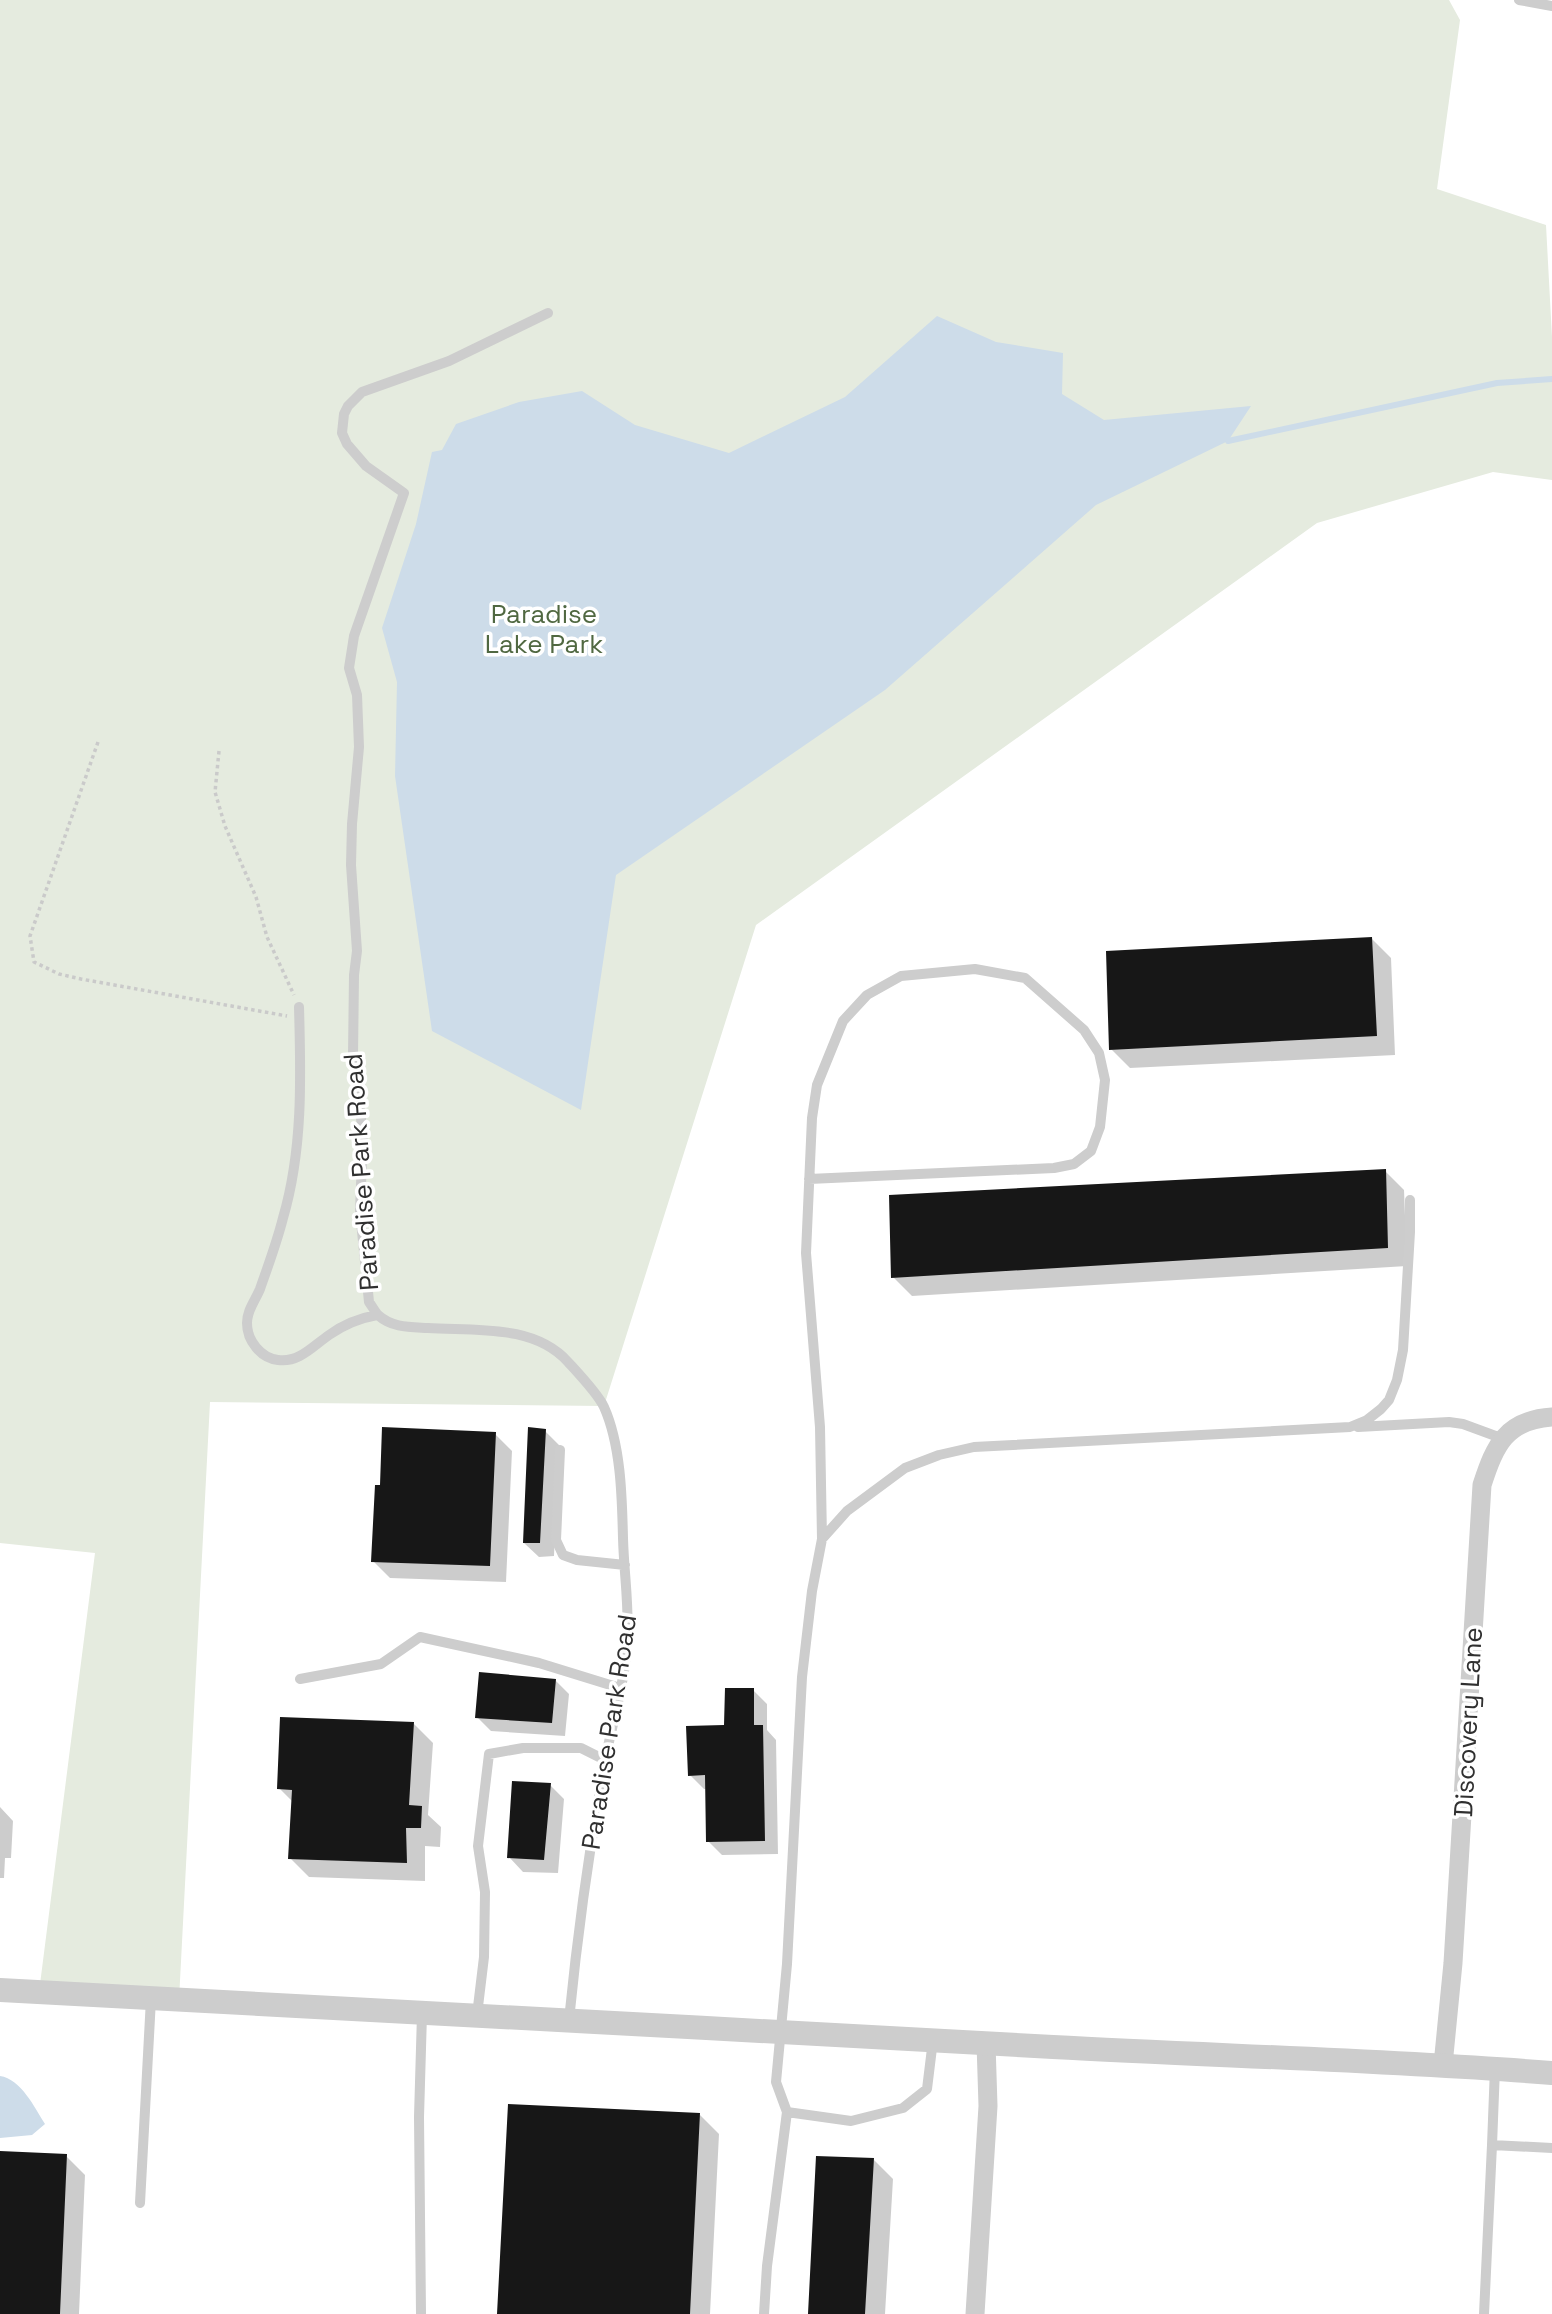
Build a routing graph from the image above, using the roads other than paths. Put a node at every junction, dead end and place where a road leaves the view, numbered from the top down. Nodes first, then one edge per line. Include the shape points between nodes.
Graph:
1 (1519, 0) edge
2 (1552, 6) edge
3 (548, 313) dead end
4 (299, 1012) road end
5 (809, 1179) junction
6 (1410, 1199) dead end
7 (377, 1315) junction
8 (1552, 1417) edge
9 (1350, 1427) junction
10 (1501, 1438) junction
11 (560, 1450) dead end
12 (822, 1539) junction
13 (625, 1564) junction
14 (300, 1679) dead end
15 (620, 1688) junction
16 (605, 1760) junction
17 (0, 1990) edge
18 (151, 1998) junction
19 (422, 2012) junction
20 (477, 2015) junction
21 (569, 2020) junction
22 (782, 2030) junction
23 (933, 2040) junction
24 (986, 2043) junction
25 (1443, 2065) junction
26 (1495, 2068) junction
27 (1552, 2073) edge
28 (787, 2112) junction
29 (1492, 2145) junction
30 (1552, 2148) edge
31 (140, 2203) dead end
32 (421, 2314) edge
33 (764, 2314) edge
34 (975, 2314) edge
35 (1484, 2314) edge

1 - 2 lane
3 - 7 lane, Paradise Park Road via 449,361 362,392 344,414 346,444 366,466 404,493 358,624 349,668 357,695 359,747 351,865 357,951 353,1056 363,1134 360,1211 369,1302
4 - 7 lane via 295,1169 284,1218 248,1313 248,1335 260,1353 289,1361 340,1329
5 - 5 lane via 817,1085 843,1021 867,995 901,976 975,969 1024,978 1084,1030 1099,1053 1105,1080 1100,1127 1091,1151 1074,1164
5 - 12 lane via 806,1253 820,1427
6 - 9 lane via 1403,1350 1396,1380 1381,1409
7 - 13 lane, Paradise Park Road via 401,1326 526,1336 542,1341 567,1360 604,1406 621,1484
8 - 10 street via 1528,1421
9 - 10 lane via 1449,1422
9 - 12 lane via 974,1447 905,1468 847,1511
10 - 25 street, Discovery Lane via 1482,1485
11 - 13 lane via 556,1540 563,1555
12 - 22 lane via 802,1676
13 - 15 lane, Paradise Park Road via 629,1602
14 - 15 lane via 381,1664 420,1637 539,1663
15 - 16 lane, Paradise Park Road
16 - 20 lane via 581,1748 523,1748 489,1754 478,1846 485,1892
16 - 21 lane, Paradise Park Road
17 - 18 street
18 - 19 street
18 - 31 lane
19 - 20 street
19 - 32 lane
20 - 21 street
21 - 22 street
22 - 23 street
22 - 28 lane via 776,2082
23 - 24 street
23 - 28 lane via 927,2089 903,2108 851,2121
24 - 25 street
24 - 34 street via 988,2106
25 - 26 street
26 - 27 street
26 - 29 lane
28 - 33 lane
29 - 30 lane
29 - 35 lane

